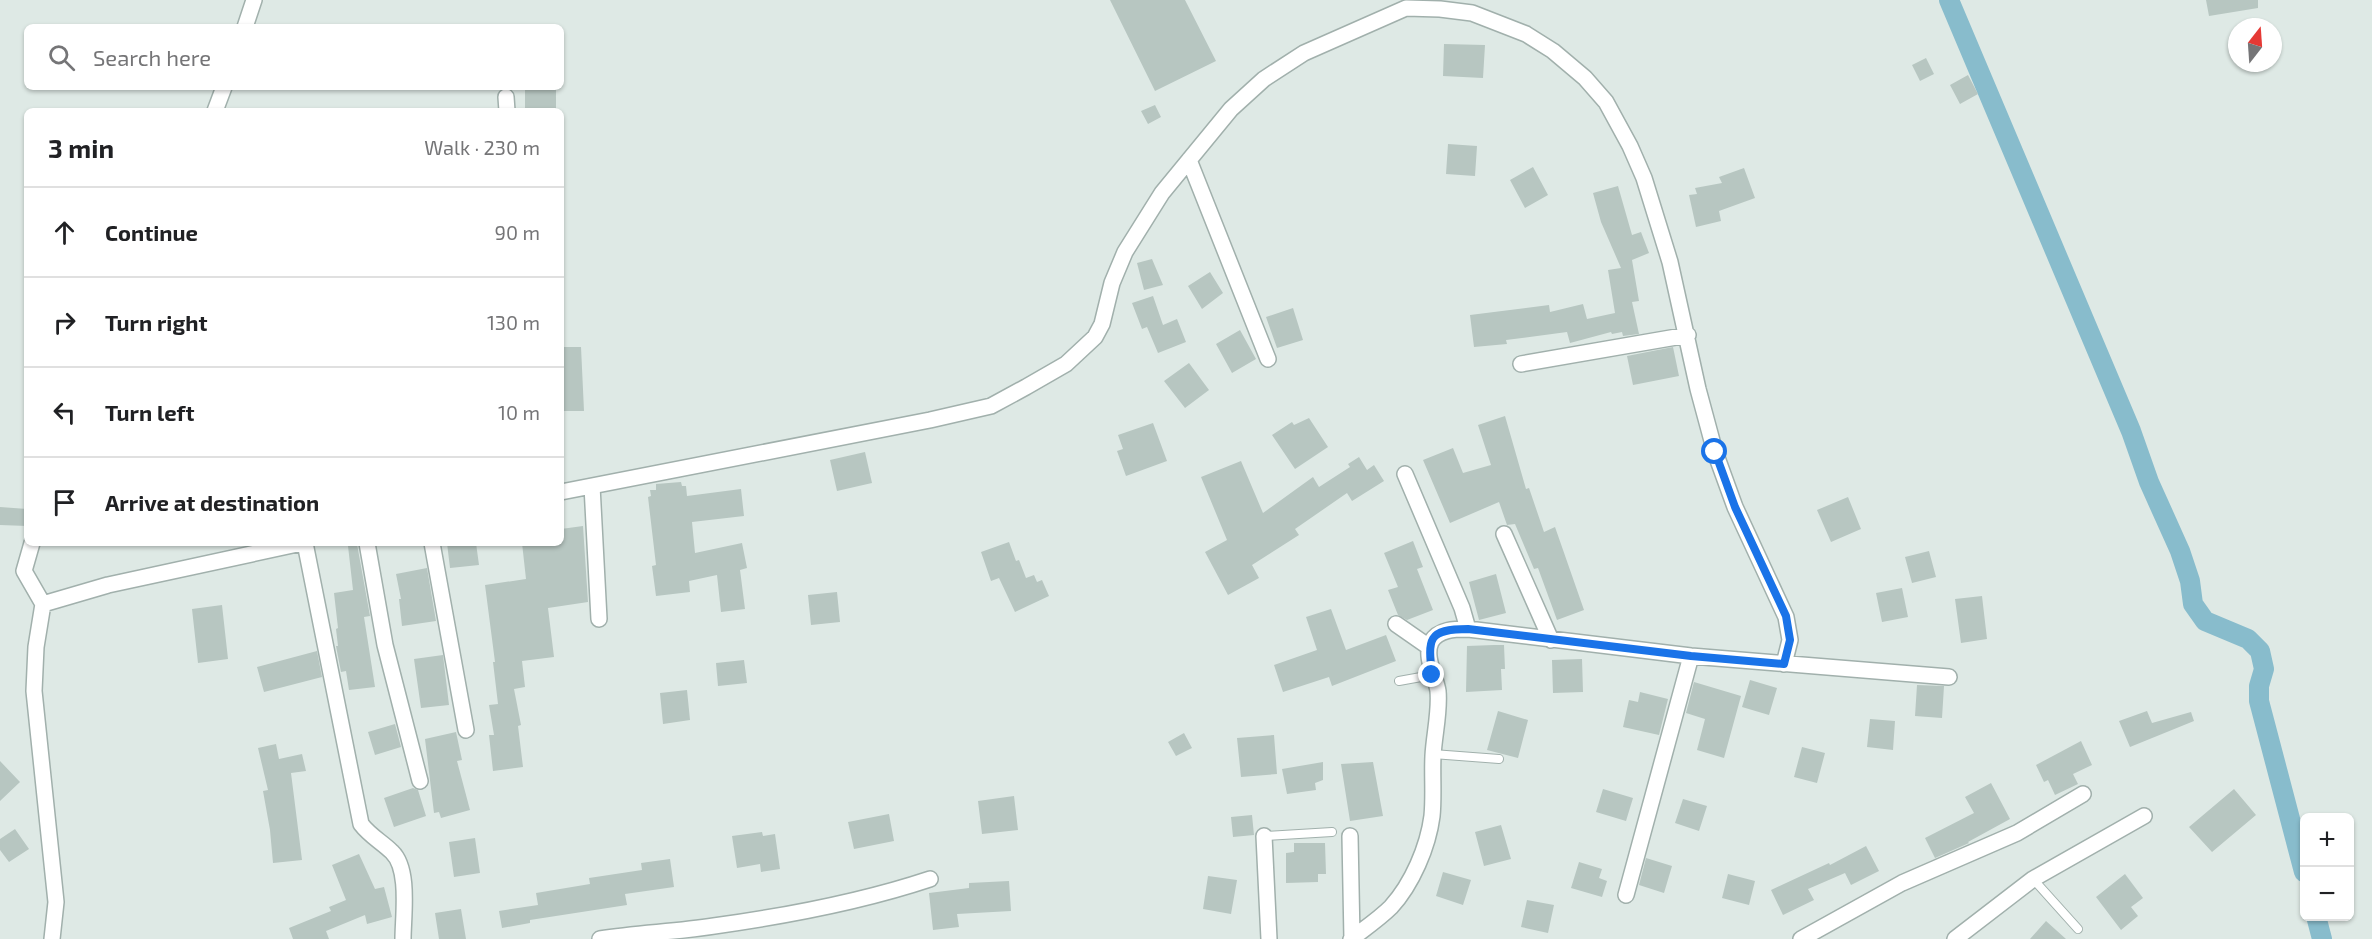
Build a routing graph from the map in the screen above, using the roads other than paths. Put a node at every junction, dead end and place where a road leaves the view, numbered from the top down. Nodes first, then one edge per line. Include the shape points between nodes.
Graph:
1 (254, 0) edge
2 (1407, 4) edge
3 (246, 24) edge
4 (223, 90) edge
5 (216, 108) edge
6 (1190, 160) junction
7 (1688, 335) junction
8 (1268, 358) dead end
9 (1521, 364) dead end
10 (1405, 474) dead end
11 (592, 486) junction
12 (564, 491) edge
13 (1504, 534) dead end
14 (31, 546) edge
15 (289, 546) edge
16 (304, 546) edge
17 (367, 546) edge
18 (433, 546) edge
19 (43, 604) junction
20 (599, 619) dead end
21 (1396, 624) dead end
22 (1468, 629) junction
23 (1551, 640) junction
24 (1429, 647) junction
25 (1691, 656) junction
26 (1784, 664) junction
27 (1432, 675) junction
28 (1949, 677) dead end
29 (1399, 681) dead end
30 (466, 730) dead end
31 (1433, 754) junction
32 (1499, 759) dead end
33 (420, 781) dead end
34 (2083, 794) dead end
35 (2144, 816) dead end
36 (1332, 832) dead end
37 (1263, 836) joint
38 (1350, 836) dead end
39 (930, 879) dead end
40 (2032, 879) junction
41 (1626, 895) dead end
42 (2078, 929) dead end
43 (52, 939) edge
44 (403, 939) edge
45 (600, 939) edge
46 (1269, 939) edge
47 (1352, 939) edge
48 (1801, 939) edge
49 (1955, 939) edge

1 - 3 street
2 - 6 street via 1304,53 1264,80 1231,109
2 - 7 street via 1472,14 1526,34 1585,78 1606,102 1644,178
4 - 5 street
6 - 8 street
6 - 11 street via 1162,193 1125,252 1095,337 1066,364 991,406
7 - 9 street
7 - 26 street via 1715,452 1735,507 1786,616 1790,640
10 - 22 street
11 - 12 street
11 - 20 street
13 - 23 street
14 - 19 street via 24,571
15 - 19 street via 108,585
16 - 44 street via 361,824 394,854 404,875
17 - 33 street via 385,645
18 - 30 street
19 - 43 street via 34,691 56,902
21 - 24 street
22 - 23 street
22 - 24 street via 1438,633
23 - 25 street
24 - 27 street
25 - 26 street
25 - 41 street
26 - 28 street
27 - 29 lane
27 - 31 street via 1438,691
31 - 32 lane
31 - 47 street via 1432,817 1416,869 1391,907
34 - 48 street via 2017,833 1902,883
35 - 40 street
36 - 37 lane
37 - 46 street
38 - 47 street
39 - 45 street via 894,891 779,915
40 - 42 lane
40 - 49 street

